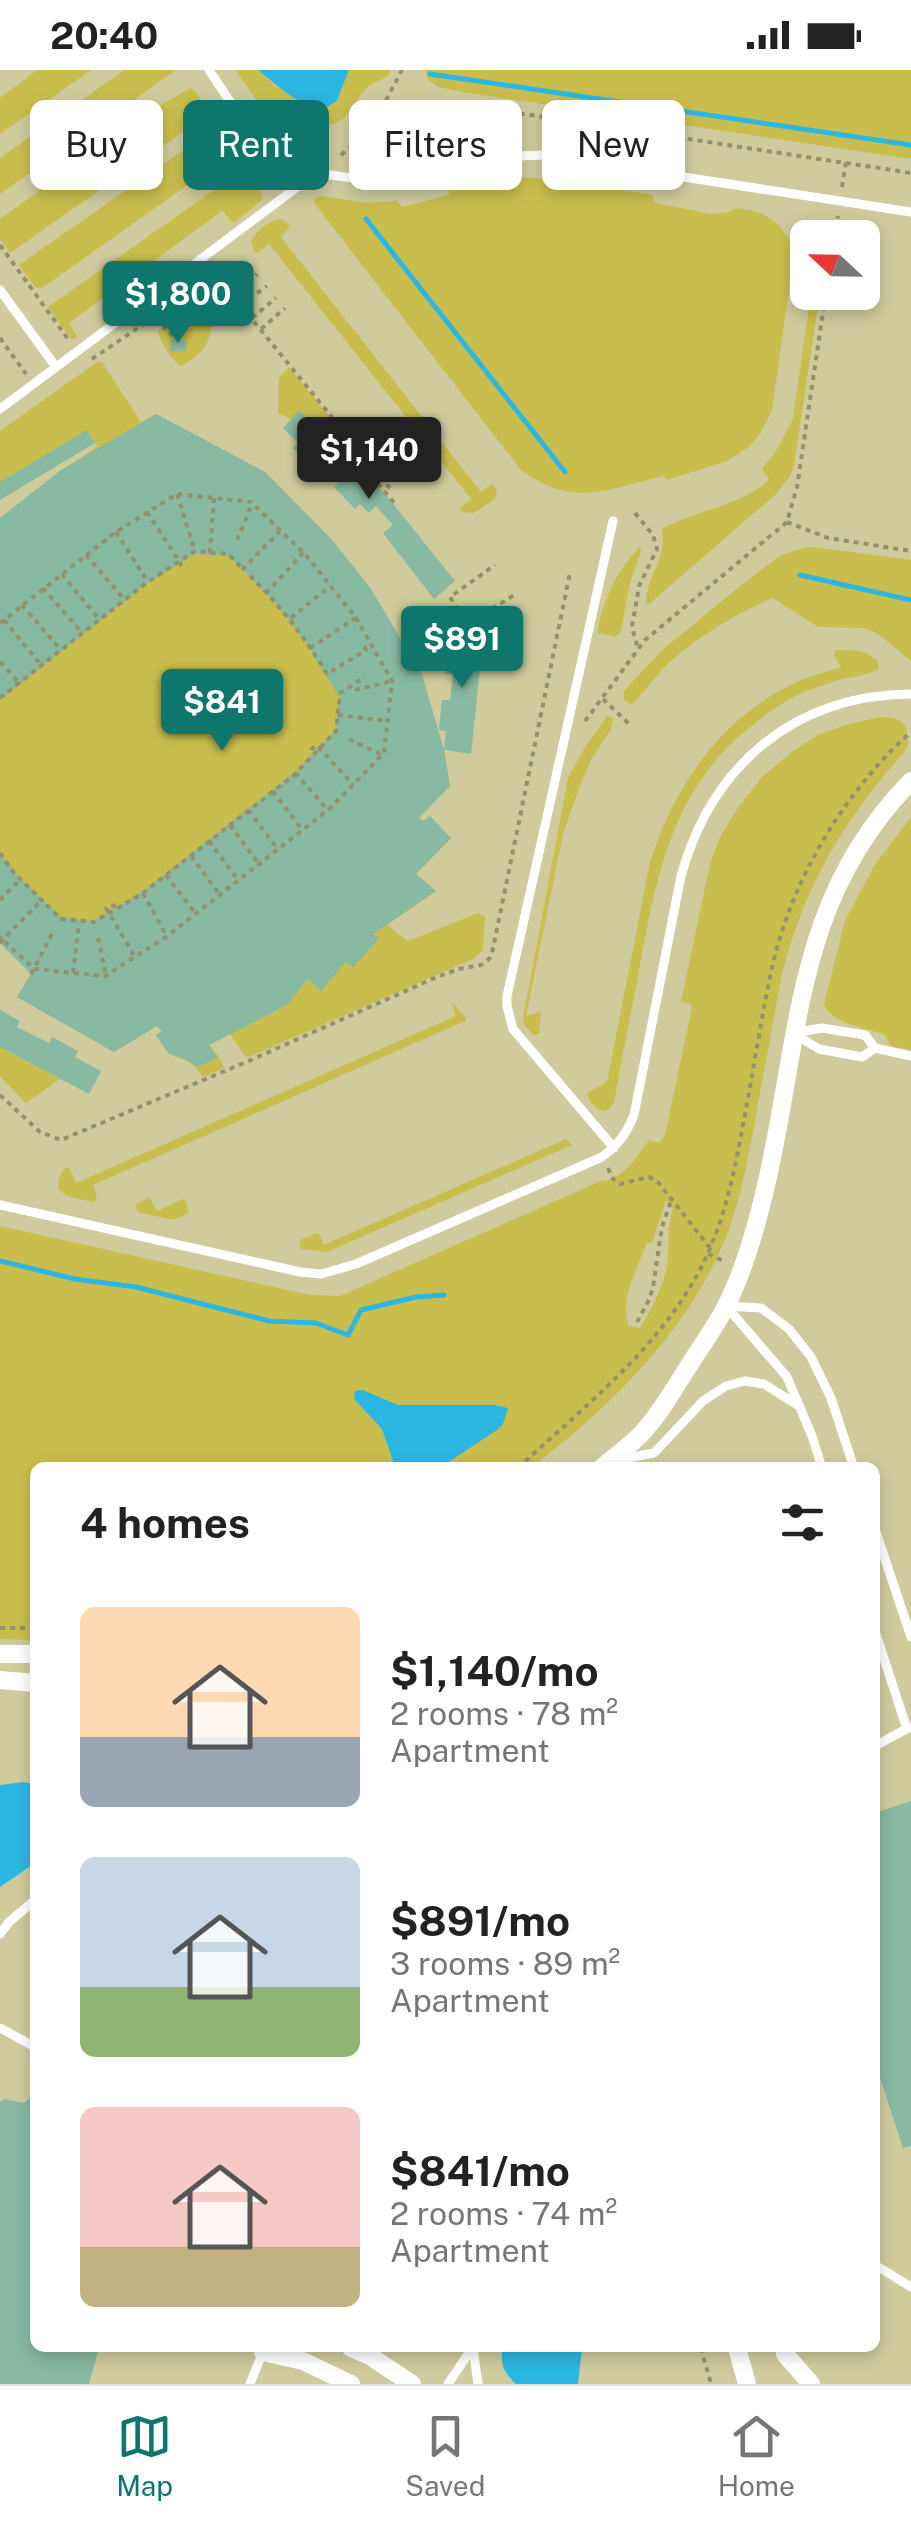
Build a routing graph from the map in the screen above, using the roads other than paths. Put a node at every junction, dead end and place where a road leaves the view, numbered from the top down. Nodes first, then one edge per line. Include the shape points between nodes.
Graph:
1 (209, 70) edge
2 (228, 100) edge
3 (329, 175) edge
4 (293, 190) edge
5 (911, 212) edge
6 (0, 290) edge
7 (56, 367) junction
8 (0, 408) edge
9 (612, 521) dead end
10 (911, 694) edge
11 (911, 781) edge
12 (794, 1033) junction
13 (875, 1048) junction
14 (911, 1056) edge
15 (614, 1148) junction
16 (0, 1205) edge
17 (726, 1306) junction
18 (799, 1406) junction
19 (608, 1462) edge
20 (616, 1462) edge
21 (820, 1462) edge
22 (852, 1462) edge
23 (880, 1544) edge
24 (911, 1637) edge
25 (880, 1644) edge
26 (0, 1654) edge
27 (30, 1654) edge
28 (0, 1680) edge
29 (30, 1683) edge
30 (909, 1728) edge
31 (880, 1743) edge
32 (30, 1904) edge
33 (0, 1934) edge
34 (0, 2028) edge
35 (30, 2045) edge
36 (880, 2268) edge
37 (911, 2287) edge
38 (263, 2352) edge
39 (271, 2352) edge
40 (360, 2352) edge
41 (469, 2352) edge
42 (473, 2352) edge
43 (738, 2352) edge
44 (783, 2352) edge
45 (784, 2352) edge
46 (250, 2384) edge
47 (351, 2384) edge
48 (412, 2384) edge
49 (448, 2384) edge
50 (478, 2384) edge
51 (746, 2384) edge
52 (795, 2384) edge
53 (811, 2384) edge

1 - 2 lane
3 - 5 lane via 385,179 475,158 541,155
4 - 7 lane
6 - 7 lane
7 - 8 lane
9 - 15 lane via 507,1006 513,1029
10 - 15 lane via 853,699 796,721 724,784 690,844 634,1115
11 - 12 street via 841,876 811,954
12 - 13 lane via 822,1028 865,1035
12 - 13 lane via 819,1049 862,1057
12 - 17 street via 765,1191
13 - 14 lane
15 - 16 lane via 321,1274
17 - 18 lane via 787,1378
17 - 19 street via 642,1433
17 - 22 lane via 761,1308 789,1329 831,1398
18 - 20 lane via 764,1384 732,1384 703,1401 654,1452
18 - 21 lane
23 - 24 lane
25 - 30 lane
26 - 27 street
28 - 29 street
30 - 31 lane
32 - 33 lane
34 - 35 lane
36 - 37 lane
38 - 46 lane
39 - 47 street
40 - 48 street
41 - 49 lane
42 - 50 lane
43 - 51 street
44 - 52 street
45 - 53 street

